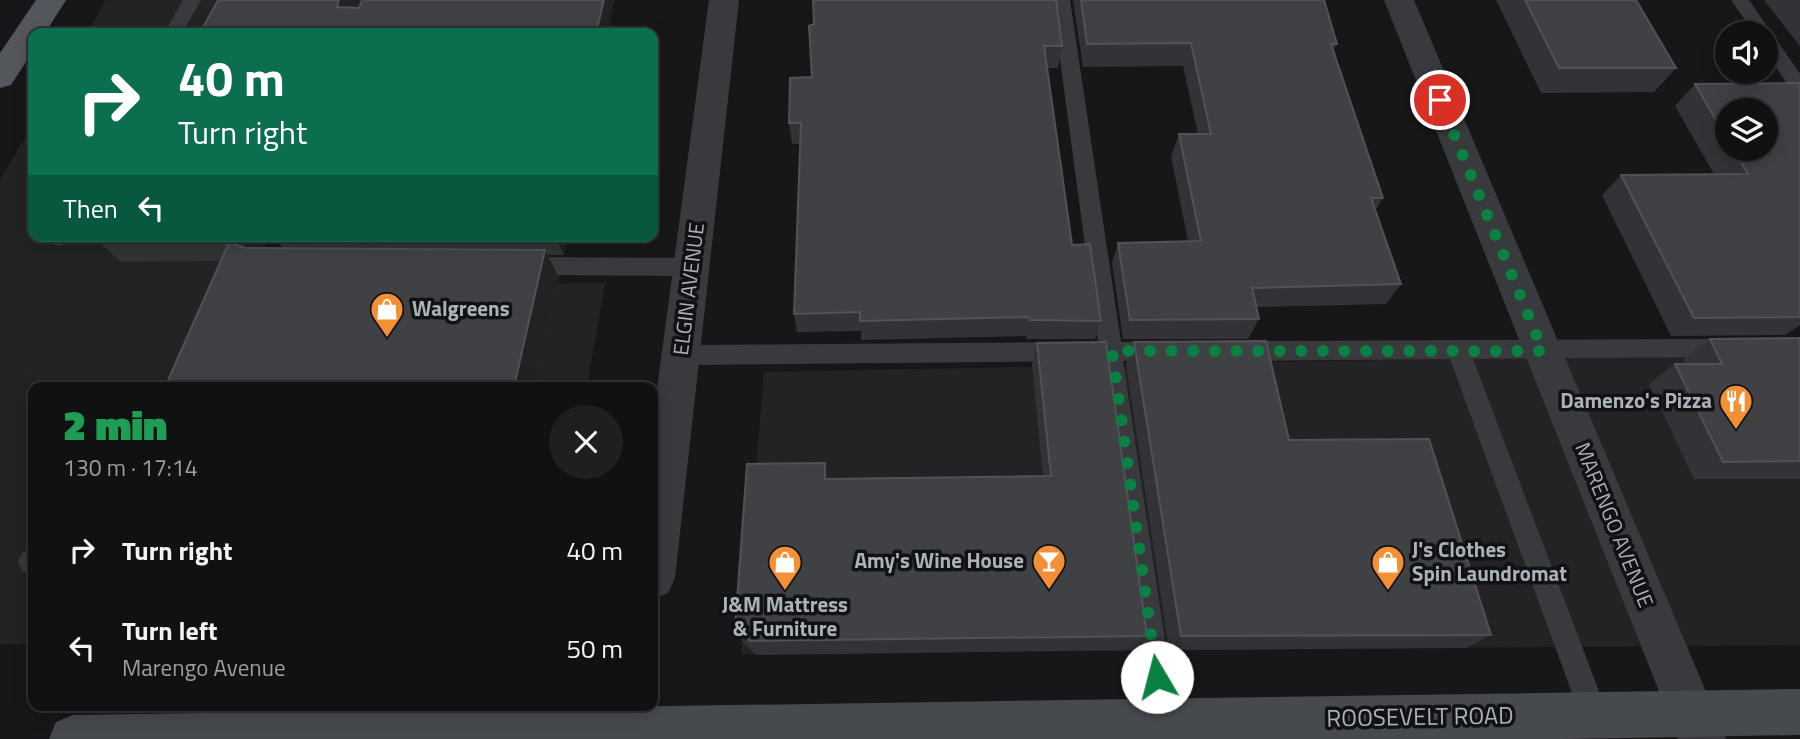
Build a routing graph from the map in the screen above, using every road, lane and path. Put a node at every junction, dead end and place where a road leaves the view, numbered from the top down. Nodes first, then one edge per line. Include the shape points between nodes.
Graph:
1 (51, 0) edge
2 (192, 0) edge
3 (724, 0) edge
4 (1062, 0) edge
5 (1399, 0) edge
6 (1740, 0) edge
7 (1755, 21) edge
8 (32, 28) edge
9 (176, 28) edge
10 (28, 35) edge
11 (1778, 56) edge
12 (0, 77) edge
13 (1800, 88) edge
14 (504, 266) edge
15 (691, 267) junction
16 (1745, 347) edge
17 (1458, 350) junction
18 (1112, 351) junction
19 (1182, 351) edge
20 (1223, 351) edge
21 (1543, 351) junction
22 (680, 355) junction
23 (658, 534) edge
24 (1800, 712) edge
25 (1594, 715) junction
26 (1163, 721) junction
27 (634, 725) edge
28 (1697, 726) edge
29 (74, 739) edge

1 - 8 main road
2 - 9 lane
3 - 15 street, ELGIN AVENUE
4 - 18 lane
5 - 21 street, MARENGO AVENUE
6 - 7 lane
10 - 12 main road
11 - 13 lane
14 - 15 lane
15 - 22 street, ELGIN AVENUE
16 - 21 lane
17 - 20 lane
17 - 21 lane
17 - 25 lane
18 - 19 lane
18 - 22 lane
18 - 26 lane
21 - 28 street, MARENGO AVENUE
22 - 23 street, ELGIN AVENUE
24 - 28 main road, ROOSEVELT ROAD
25 - 26 main road, ROOSEVELT ROAD
25 - 28 main road, ROOSEVELT ROAD
26 - 27 main road, ROOSEVELT ROAD
27 - 29 main road, ROOSEVELT ROAD

